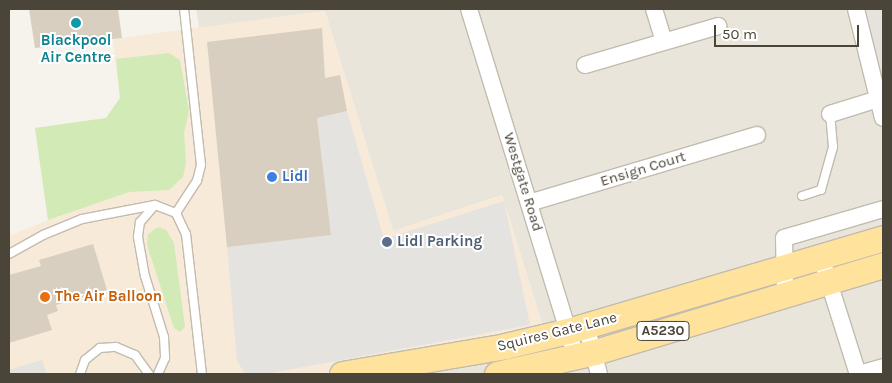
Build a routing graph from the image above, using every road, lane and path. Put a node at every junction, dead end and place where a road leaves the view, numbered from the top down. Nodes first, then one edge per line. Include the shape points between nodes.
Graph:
1 (184, 9) edge
2 (469, 9) edge
3 (654, 9) edge
4 (856, 9) edge
5 (718, 26) dead end
6 (664, 42) junction
7 (585, 65) dead end
8 (878, 100) junction
9 (830, 114) joint
10 (883, 118) edge
11 (757, 135) dead end
12 (802, 196) dead end
13 (529, 203) junction
14 (155, 205) junction
15 (883, 209) edge
16 (176, 213) junction
17 (883, 238) edge
18 (9, 254) edge
19 (821, 257) junction
20 (883, 265) edge
21 (782, 268) junction
22 (829, 280) junction
23 (785, 293) junction
24 (577, 329) junction
25 (590, 361) edge
26 (883, 367) edge
27 (80, 374) edge
28 (149, 374) edge
29 (158, 374) edge
30 (202, 374) edge
31 (342, 374) edge
32 (497, 374) edge
33 (858, 374) edge

1 - 16 lane via 201,165 197,181
2 - 13 street, Westgate Road
3 - 6 street
4 - 8 street
5 - 6 street
6 - 7 street
8 - 9 street
8 - 10 street
9 - 12 lane via 833,147 821,190
11 - 13 street, Ensign Court
13 - 24 street, Westgate Road
14 - 16 lane
14 - 18 lane via 82,219
14 - 29 lane via 140,222 138,237 145,276 164,337 165,358
15 - 21 street via 784,238
16 - 30 lane via 186,234
17 - 19 main road, Squires Gate Lane / A5230
19 - 21 main road, Squires Gate Lane / A5230
19 - 22 street
20 - 22 main road, Squires Gate Lane / A5230
21 - 23 street
21 - 24 main road, Squires Gate Lane / A5230
22 - 23 main road, Squires Gate Lane / A5230
22 - 33 street
23 - 25 main road, Squires Gate Lane / A5230
24 - 25 street, Westgate Road
24 - 31 main road, Squires Gate Lane / A5230 via 505,346
25 - 32 main road, Squires Gate Lane / A5230
26 - 33 street
27 - 28 lane via 85,360 100,348 116,347 135,355

